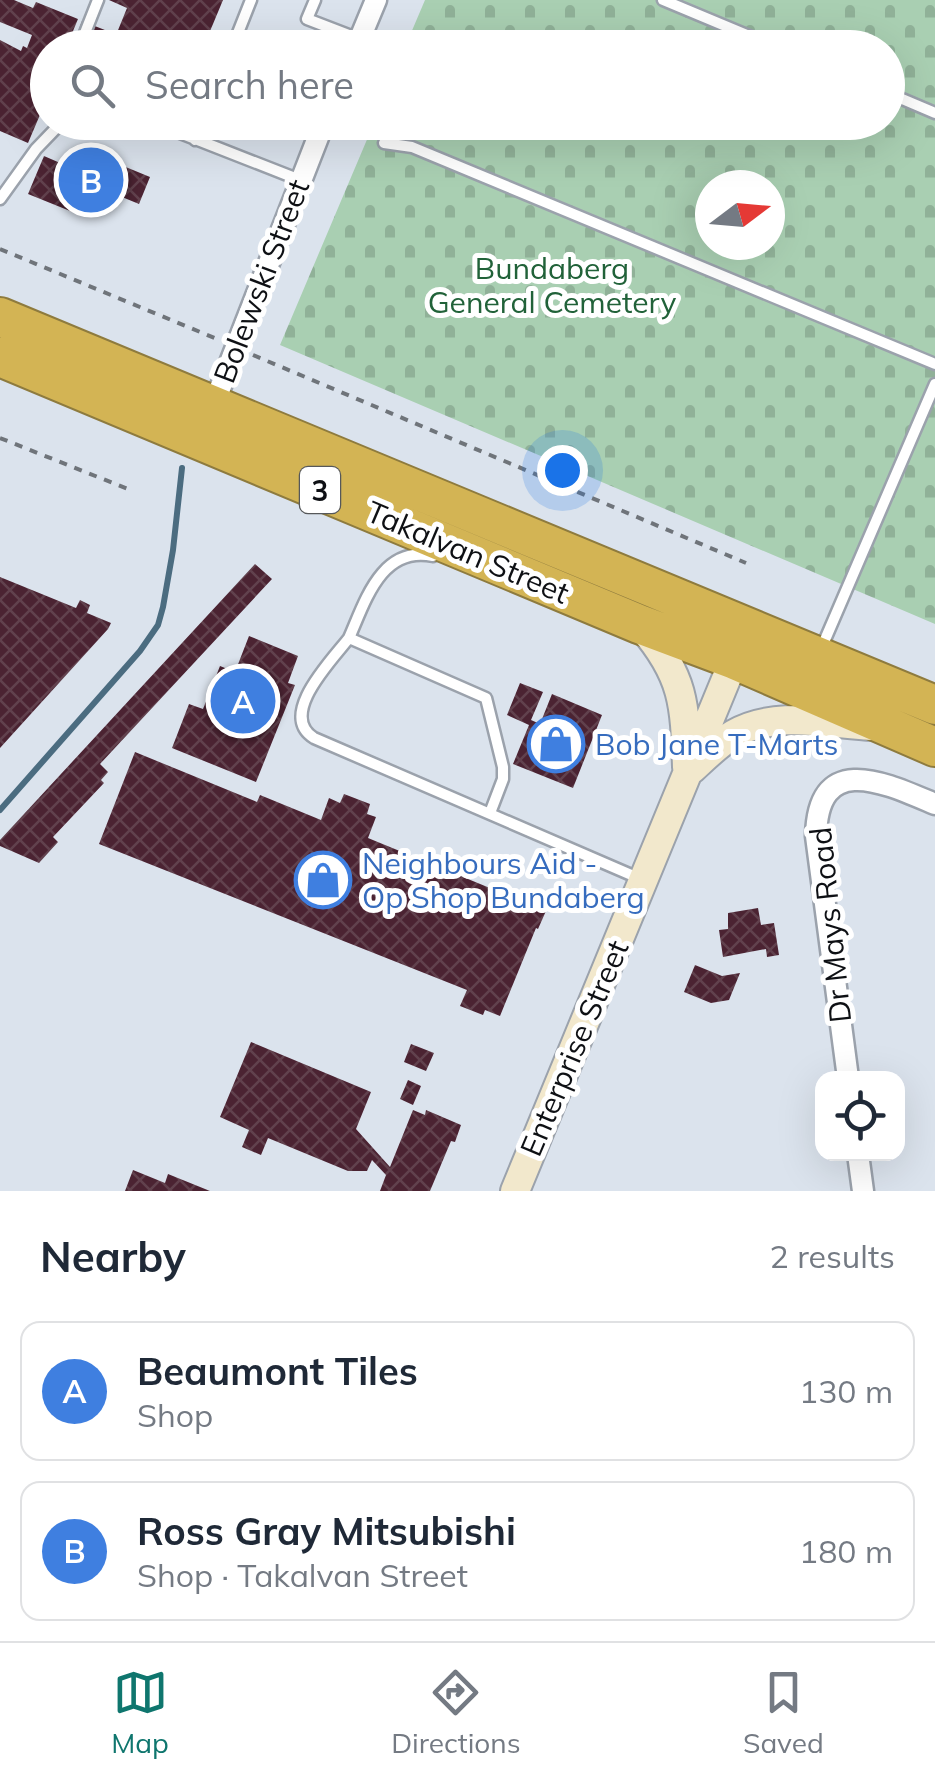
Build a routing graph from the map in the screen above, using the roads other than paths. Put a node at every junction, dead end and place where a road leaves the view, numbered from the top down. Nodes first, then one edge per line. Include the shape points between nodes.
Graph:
1 (98, 0) edge
2 (252, 0) edge
3 (315, 0) edge
4 (376, 0) edge
5 (662, 0) edge
6 (86, 30) edge
7 (240, 30) edge
8 (329, 30) edge
9 (363, 30) edge
10 (734, 30) edge
11 (905, 100) edge
12 (935, 112) edge
13 (45, 140) edge
14 (195, 140) edge
15 (317, 140) edge
16 (384, 144) dead end
17 (300, 180) junction
18 (0, 199) edge
19 (0, 317) edge
20 (0, 342) edge
21 (0, 357) edge
22 (935, 364) edge
23 (59, 382) junction
24 (935, 384) edge
25 (213, 405) junction
26 (200, 440) junction
27 (450, 562) dead end
28 (480, 574) dead end
29 (558, 590) junction
30 (639, 624) junction
31 (349, 638) junction
32 (741, 644) junction
33 (818, 656) junction
34 (935, 704) edge
35 (888, 727) junction
36 (935, 747) edge
37 (687, 774) junction
38 (935, 804) edge
39 (490, 814) junction
40 (644, 880) junction
41 (847, 1071) edge
42 (859, 1161) edge
43 (515, 1191) edge
44 (863, 1191) edge

1 - 6 lane
2 - 7 lane
3 - 8 lane via 307,19
4 - 9 street
5 - 10 lane
11 - 12 lane
13 - 18 lane
14 - 17 lane
15 - 17 street, Bolewski Street
16 - 22 lane via 412,148
17 - 25 street, Bolewski Street
19 - 25 highway, Takalvan Street / 3
20 - 23 highway
21 - 23 highway, Takalvan Street / 3
23 - 26 highway, Takalvan Street / 3
24 - 33 lane
25 - 26 street, Bolewski Street
25 - 32 highway, Takalvan Street / 3
26 - 29 highway, Takalvan Street / 3
27 - 31 lane via 424,554 395,562 377,578
28 - 29 lane
29 - 30 highway, Takalvan Street / 3
30 - 32 highway, Takalvan Street / 3
30 - 37 street via 678,678
31 - 39 lane via 486,698 503,768
31 - 39 lane via 314,681 300,716 305,732
32 - 33 highway, Takalvan Street / 3
32 - 35 highway, Takalvan Street / 3
32 - 37 street, Enterprise Street
33 - 34 highway, Takalvan Street / 3
35 - 36 highway, Takalvan Street / 3
35 - 37 street via 758,723 732,735
37 - 40 street, Enterprise Street
38 - 41 street, Dr Mays Road via 867,779 833,787 820,803 816,836
39 - 40 lane
40 - 43 street, Enterprise Street
42 - 44 street

